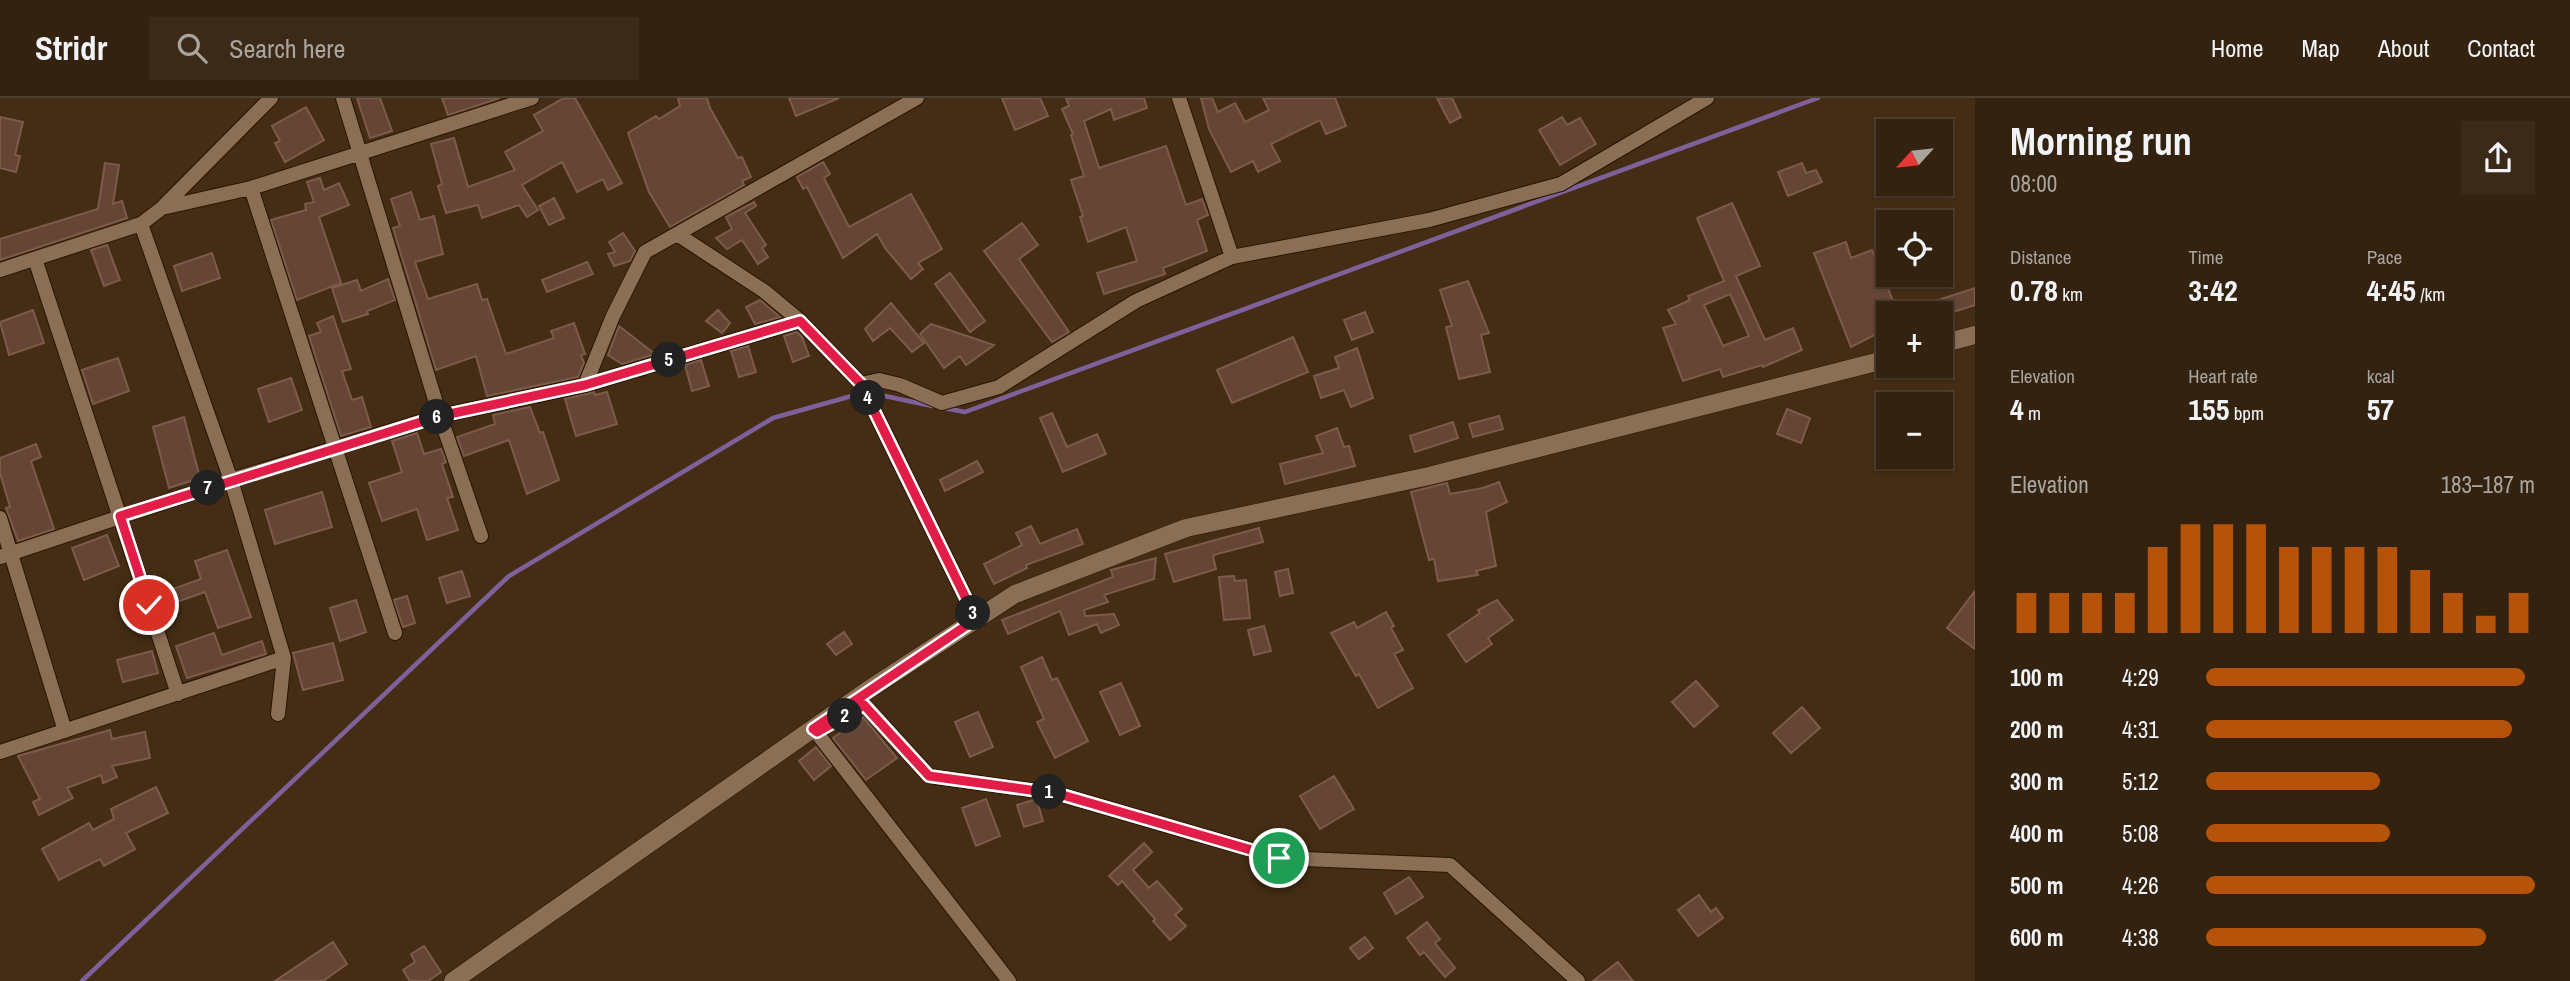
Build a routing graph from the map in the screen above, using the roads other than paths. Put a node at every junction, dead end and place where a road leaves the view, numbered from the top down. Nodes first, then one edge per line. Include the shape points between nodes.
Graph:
1 (271, 98) edge
2 (343, 98) edge
3 (532, 98) edge
4 (917, 98) edge
5 (1179, 98) edge
6 (1707, 98) edge
7 (362, 153) junction
8 (251, 188) junction
9 (162, 208) junction
10 (141, 224) junction
11 (677, 234) junction
12 (1233, 257) junction
13 (35, 259) junction
14 (0, 270) edge
15 (800, 321) junction
16 (1975, 335) edge
17 (1953, 341) edge
18 (1876, 362) edge
19 (861, 384) junction
20 (585, 385) junction
21 (440, 416) junction
22 (337, 449) junction
23 (231, 480) junction
24 (120, 516) junction
25 (0, 519) edge
26 (481, 537) dead end
27 (5, 556) edge
28 (976, 619) junction
29 (395, 633) dead end
30 (284, 658) junction
31 (178, 694) junction
32 (278, 714) dead end
33 (815, 730) junction
34 (65, 731) junction
35 (0, 752) edge
36 (453, 981) edge
37 (1009, 981) edge
38 (1578, 981) edge

1 - 9 street
2 - 7 street
3 - 7 street
4 - 11 street
5 - 12 street
6 - 12 street via 1561,184 1429,220
7 - 8 street
7 - 21 street
8 - 9 street
8 - 22 street
9 - 10 street
10 - 13 street
10 - 23 street
11 - 15 street via 764,291
11 - 20 street via 645,251 612,316
12 - 19 street via 1136,301 999,387 942,403 879,380
13 - 14 street
13 - 24 street
15 - 19 street
15 - 20 street
16 - 17 street
18 - 28 street via 1442,472 1186,528 1015,594
19 - 28 street
20 - 21 street
21 - 22 street
21 - 26 street
22 - 23 street
22 - 29 street
23 - 24 street
23 - 30 street
24 - 27 street
24 - 31 street
25 - 27 street
27 - 34 street
28 - 33 street
30 - 31 street
30 - 32 street
31 - 34 street
33 - 36 street
33 - 37 street
33 - 38 street via 864,705 929,776 1059,794 1279,858 1450,864
34 - 35 street

